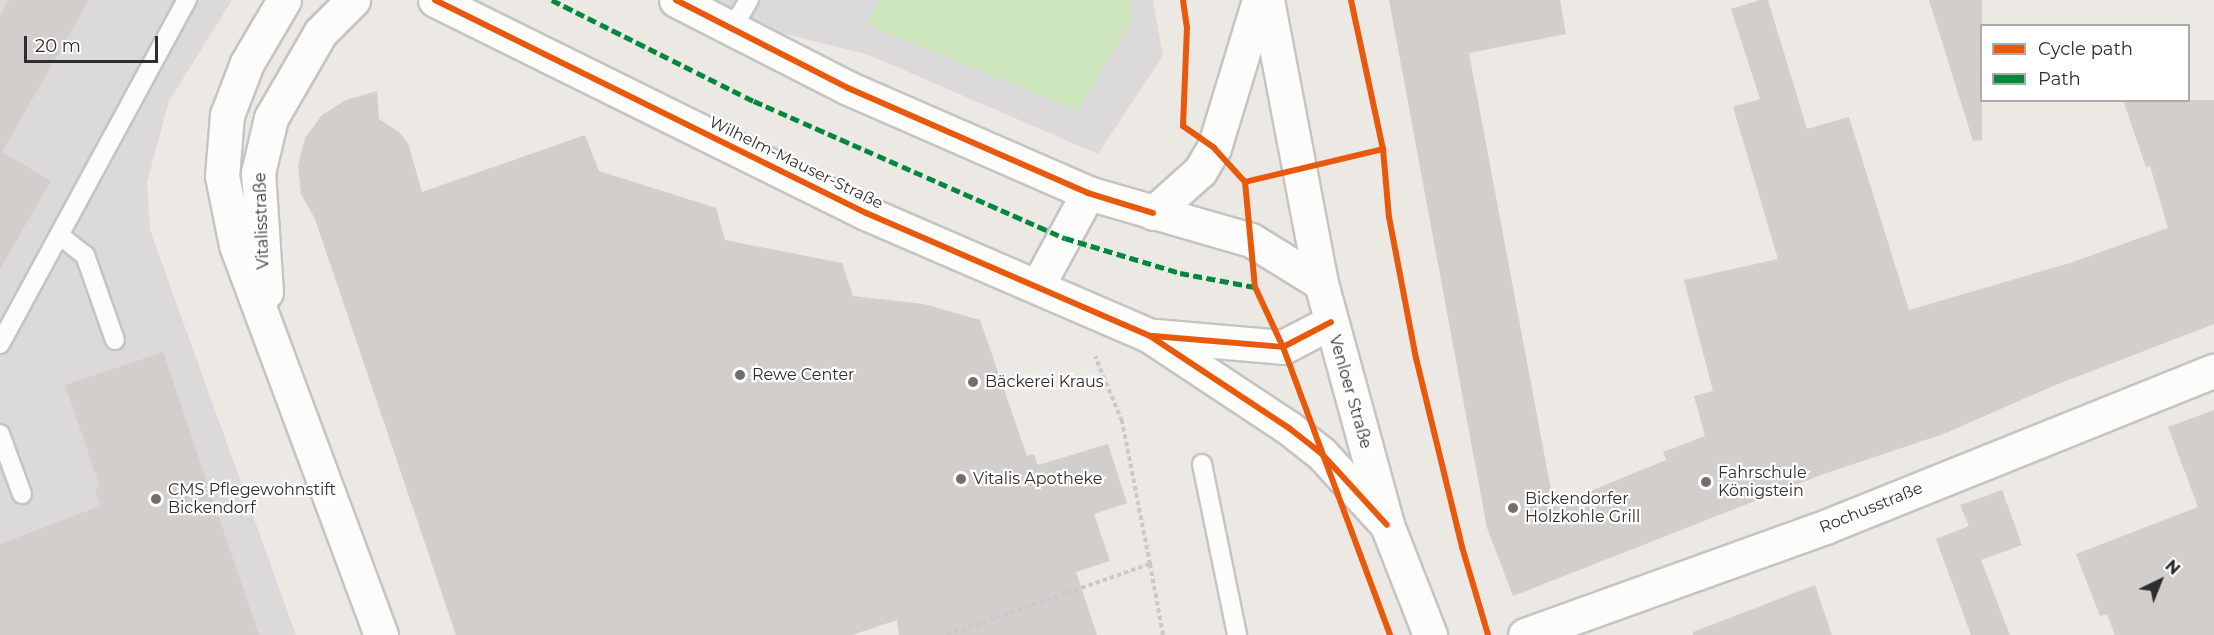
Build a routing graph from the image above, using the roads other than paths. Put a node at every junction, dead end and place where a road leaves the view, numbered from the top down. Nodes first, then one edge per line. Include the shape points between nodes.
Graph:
1 (187, 0) edge
2 (284, 0) edge
3 (353, 0) edge
4 (435, 0) edge
5 (676, 0) edge
6 (749, 0) edge
7 (1259, 0) edge
8 (1267, 0) edge
9 (732, 29) junction
10 (1088, 193) junction
11 (1153, 213) junction
12 (59, 235) junction
13 (1321, 283) junction
14 (1038, 285) junction
15 (1331, 322) junction
16 (269, 326) junction
17 (1150, 336) junction
18 (115, 340) dead end
19 (0, 344) edge
20 (2214, 372) edge
21 (0, 434) edge
22 (1202, 464) dead end
23 (22, 494) dead end
24 (1388, 525) junction
25 (381, 635) edge
26 (1237, 635) edge
27 (1430, 635) edge
28 (1525, 635) edge

1 - 12 lane
2 - 16 street, Vitalisstraße via 247,63 227,115 222,176 236,245
3 - 16 street, Vitalisstraße via 320,33 271,118 258,172
4 - 14 street, Wilhelm-Mauser-Straße via 866,213
5 - 9 street
6 - 9 lane
7 - 11 street via 1214,148 1200,171
8 - 13 street, Venloer Straße
9 - 10 street via 848,88
10 - 11 street
10 - 14 street
11 - 13 street via 1251,240
12 - 18 lane via 85,255
12 - 19 lane
13 - 15 street, Venloer Straße
14 - 17 street, Wilhelm-Mauser-Straße
15 - 17 street, Wilhelm-Mauser-Straße via 1283,346
15 - 24 street, Venloer Straße
16 - 25 street, Vitalisstraße
17 - 24 street, Wilhelm-Mauser-Straße via 1322,454
20 - 28 street, Rochusstraße via 1825,527
21 - 23 lane
22 - 26 lane
24 - 27 street, Venloer Straße

